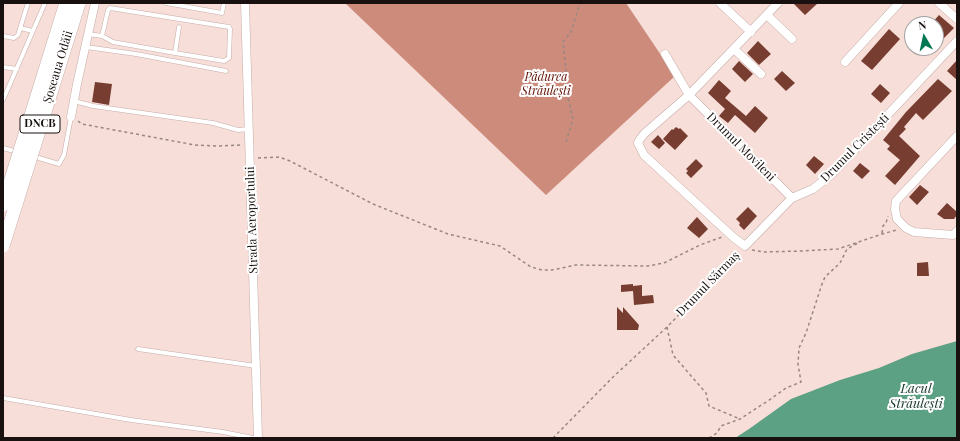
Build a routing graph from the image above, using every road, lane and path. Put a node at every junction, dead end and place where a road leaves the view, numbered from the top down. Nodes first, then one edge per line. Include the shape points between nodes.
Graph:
1 (28, 3) edge
2 (45, 3) edge
3 (66, 3) edge
4 (79, 3) edge
5 (95, 3) edge
6 (166, 3) edge
7 (224, 3) edge
8 (246, 3) edge
9 (580, 3) edge
10 (720, 3) edge
11 (778, 3) edge
12 (899, 3) edge
13 (939, 3) edge
14 (767, 15) junction
15 (957, 19) edge
16 (179, 27) dead end
17 (20, 28) junction
18 (33, 32) junction
19 (751, 32) junction
20 (88, 34) junction
21 (3, 36) edge
22 (102, 36) junction
23 (792, 39) dead end
24 (957, 41) edge
25 (85, 47) junction
26 (734, 49) junction
27 (174, 53) junction
28 (666, 54) dead end
29 (845, 62) dead end
30 (3, 67) edge
31 (17, 69) junction
32 (226, 71) dead end
33 (761, 74) dead end
34 (689, 96) junction
35 (3, 100) edge
36 (74, 101) junction
37 (71, 117) junction
38 (250, 129) junction
39 (957, 136) edge
40 (566, 142) dead end
41 (249, 145) junction
42 (3, 148) edge
43 (250, 159) junction
44 (792, 198) junction
45 (3, 205) edge
46 (895, 205) junction
47 (906, 228) junction
48 (955, 233) edge
49 (882, 234) junction
50 (733, 236) junction
51 (862, 241) junction
52 (3, 246) edge
53 (746, 246) junction
54 (667, 327) junction
55 (138, 349) dead end
56 (257, 366) junction
57 (3, 398) edge
58 (740, 419) junction
59 (253, 438) edge
60 (258, 438) edge
61 (553, 438) edge
62 (709, 438) edge

1 - 17 lane
2 - 18 lane
3 - 45 main road, Șoseaua Odăii / DNCB, bridge
4 - 52 main road, Șoseaua Odăii / DNCB, bridge
5 - 20 street, Șoseaua Odăii
6 - 7 lane via 222,12
8 - 38 street, Strada Aeroportului
9 - 40 path via 571,32 563,42 566,90 573,119
10 - 19 street
11 - 14 street
12 - 29 street
13 - 15 street
14 - 19 street
14 - 23 street
16 - 27 lane
17 - 18 lane
17 - 21 lane via 14,38
18 - 31 lane
19 - 26 street
20 - 22 lane
20 - 25 street, Șoseaua Odăii
22 - 27 lane via 113,42
22 - 27 lane via 110,8 230,29 230,58 224,61
24 - 44 street, Drumul Cristești via 832,174 813,188
25 - 32 lane
25 - 36 street, Șoseaua Odăii
26 - 33 street
26 - 34 street
28 - 34 street, Drumul Movileni
30 - 31 lane
31 - 35 lane
34 - 44 street, Drumul Movileni
34 - 50 street via 645,133 638,143 644,155
36 - 37 street, Șoseaua Odăii
36 - 38 lane via 213,123 238,130
37 - 41 path via 82,124 195,144
37 - 42 lane via 60,164
38 - 41 street, Strada Aeroportului
39 - 46 street
41 - 43 street, Strada Aeroportului
43 - 50 path via 279,158 290,161 373,204 448,234 500,246 531,267 542,270 576,265 648,266 664,263 700,244
43 - 56 street, Strada Aeroportului
44 - 53 street, Drumul Cristești
46 - 47 street via 897,219
46 - 49 path via 883,226
47 - 48 street via 914,232
47 - 49 path, Drumul Sărmaș
49 - 51 path, Drumul Sărmaș
50 - 53 street
51 - 53 path, Drumul Sărmaș via 838,248 802,251 763,252
51 - 58 path via 847,249 840,263 822,284 799,348 801,382 786,388
53 - 54 path, Drumul Sărmaș
54 - 58 path via 673,355 706,393 709,406
54 - 61 path, Drumul Sărmaș
55 - 56 lane
56 - 60 street, Strada Aeroportului
57 - 59 lane
58 - 62 path via 721,426 717,433

